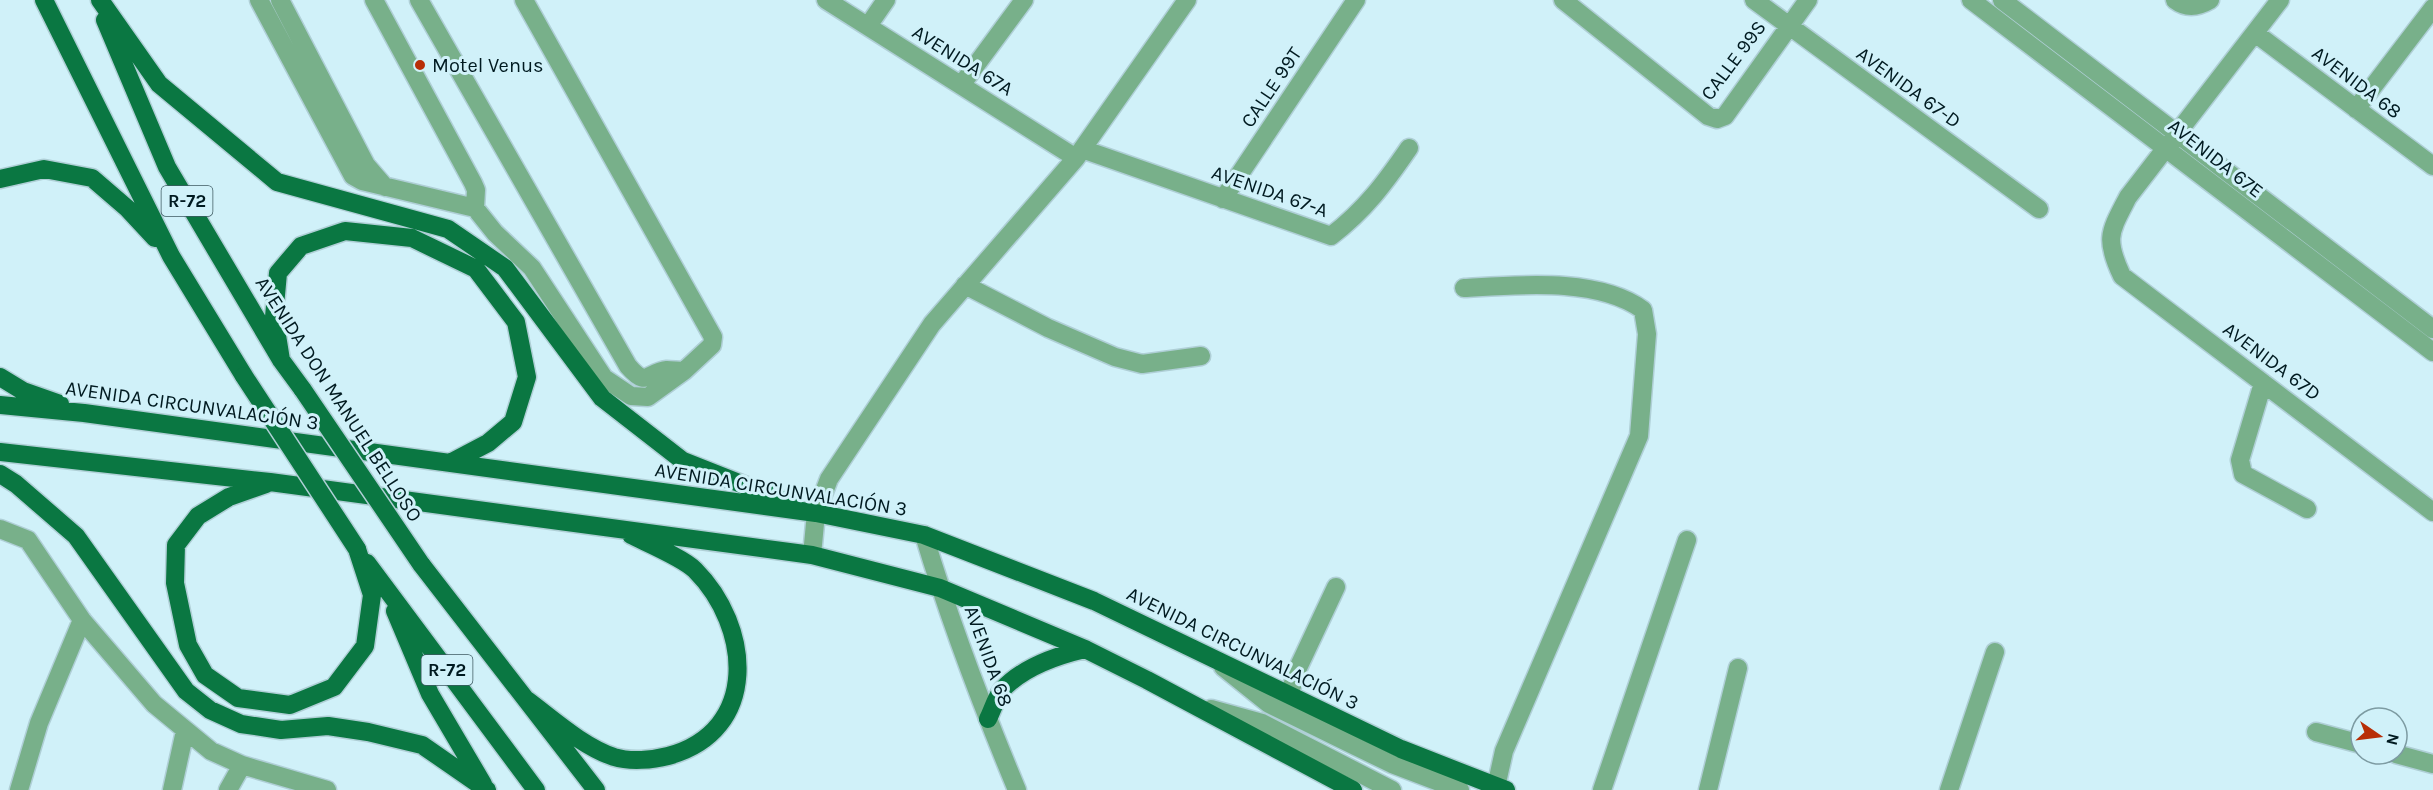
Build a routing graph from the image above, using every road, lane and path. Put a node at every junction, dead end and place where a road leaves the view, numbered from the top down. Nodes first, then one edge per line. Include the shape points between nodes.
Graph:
1 (44, 0) edge
2 (98, 0) edge
3 (259, 0) edge
4 (280, 0) edge
5 (374, 0) edge
6 (419, 0) edge
7 (524, 0) edge
8 (826, 0) edge
9 (886, 0) edge
10 (1024, 0) edge
11 (1187, 0) edge
12 (1356, 0) edge
13 (1563, 0) edge
14 (1754, 0) edge
15 (1808, 0) edge
16 (1971, 0) edge
17 (2002, 0) edge
18 (2175, 0) edge
19 (2210, 0) edge
20 (2280, 0) edge
21 (2433, 8) edge
22 (868, 26) junction
23 (1788, 26) junction
24 (2255, 33) junction
25 (962, 84) junction
26 (2356, 109) junction
27 (2172, 142) junction
28 (1408, 148) dead end
29 (1079, 153) junction
30 (2433, 166) edge
31 (0, 179) edge
32 (385, 186) junction
33 (1223, 198) junction
34 (475, 208) junction
35 (2039, 209) dead end
36 (171, 256) junction
37 (965, 285) junction
38 (1464, 288) dead end
39 (2433, 329) edge
40 (2433, 352) edge
41 (1201, 356) dead end
42 (281, 360) junction
43 (684, 371) junction
44 (0, 377) edge
45 (2263, 383) junction
46 (0, 405) edge
47 (84, 413) junction
48 (0, 452) edge
49 (450, 463) junction
50 (0, 474) edge
51 (270, 482) junction
52 (2307, 508) dead end
53 (2433, 512) edge
54 (816, 513) junction
55 (0, 529) edge
56 (622, 530) junction
57 (924, 535) junction
58 (1687, 540) dead end
59 (357, 549) junction
60 (812, 555) junction
61 (383, 585) junction
62 (1336, 587) dead end
63 (940, 588) junction
64 (82, 620) junction
65 (1085, 650) junction
66 (1995, 652) dead end
67 (1209, 656) junction
68 (1738, 668) dead end
69 (1289, 695) junction
70 (527, 700) junction
71 (1194, 705) junction
72 (988, 719) junction
73 (185, 731) junction
74 (2316, 732) dead end
75 (2349, 741) edge
76 (2409, 758) edge
77 (2433, 764) edge
78 (242, 765) junction
79 (1501, 788) edge
80 (19, 790) edge
81 (172, 790) edge
82 (228, 790) edge
83 (327, 790) edge
84 (487, 790) edge
85 (536, 790) edge
86 (596, 790) edge
87 (1017, 790) edge
88 (1353, 790) edge
89 (1392, 790) edge
90 (1460, 790) edge
91 (1602, 790) edge
92 (1708, 790) edge
93 (1949, 790) edge

1 - 36 main road, R-72
2 - 42 main road, AVENIDA DON MANUEL BELLOSO / R-72 via 167,167
2 - 54 main road via 159,84 278,182 448,229 505,268 602,398 683,461
3 - 32 street via 353,176
4 - 32 street via 366,165
5 - 34 street via 473,183
6 - 43 street via 628,366 646,379 666,370
7 - 43 street via 713,337 712,345
8 - 22 street, AVENIDA 67A
9 - 22 street
10 - 25 street
11 - 29 street
12 - 33 street, CALLE 99T
13 - 23 street, CALLE 99S via 1708,116 1717,119 1725,116
14 - 23 street, AVENIDA 67-D
15 - 23 street, CALLE 99S
16 - 27 street, AVENIDA 67E
17 - 27 street, AVENIDA 67E
18 - 19 street via 2194,7
20 - 24 street
21 - 26 street
22 - 25 street, AVENIDA 67A
23 - 35 street, AVENIDA 67-D
24 - 26 street, AVENIDA 68
24 - 27 street
25 - 29 street, AVENIDA 67A
26 - 30 street, AVENIDA 68
27 - 39 street, AVENIDA 67E
27 - 40 street, AVENIDA 67E
27 - 45 street, AVENIDA 67D via 2128,197 2111,231 2111,254 2122,276
28 - 33 street, AVENIDA 67-A via 1376,196 1331,236
29 - 33 street, AVENIDA 67-A
29 - 37 street
31 - 36 main road via 44,169 92,178 128,209
32 - 34 street
34 - 43 street via 532,268 604,378 631,396 648,397
36 - 59 main road, R-72, bridge
37 - 41 street via 1115,357 1142,364
37 - 54 street via 932,324 828,479
38 - 79 street via 1582,286 1631,301 1643,310 1647,334 1638,436 1504,751
42 - 49 main road via 274,317 278,273 301,246 345,231 412,238 476,268 516,322 528,377 513,422 488,442
42 - 70 main road, AVENIDA DON MANUEL BELLOSO / R-72, bridge via 421,564
44 - 47 main road via 23,391
45 - 52 street via 2240,460 2243,474
45 - 53 street, AVENIDA 67D
46 - 47 main road, AVENIDA CIRCUNVALACIÓN 3
47 - 49 main road, AVENIDA CIRCUNVALACIÓN 3
48 - 51 main road
49 - 54 main road, AVENIDA CIRCUNVALACIÓN 3
50 - 84 main road via 75,536 186,691 210,710 241,724 271,729 328,726 422,745
51 - 56 main road
51 - 59 main road via 230,497 198,516 176,545 175,583 188,645 205,675 238,698 290,705 334,687 365,646 372,595
54 - 57 main road, AVENIDA CIRCUNVALACIÓN 3
54 - 60 street
55 - 64 street via 28,540
56 - 60 main road
56 - 70 main road via 694,568 721,603 736,641 739,681 729,711 709,735 683,752 654,760 616,758 593,747
57 - 63 street, AVENIDA 68
57 - 67 main road, AVENIDA CIRCUNVALACIÓN 3 via 1094,601
58 - 91 street
59 - 61 main road, R-72
60 - 63 main road
61 - 84 main road, R-72 via 430,694
61 - 85 main road, R-72
62 - 69 street
63 - 65 main road
63 - 72 street, AVENIDA 68
64 - 73 street via 147,697
64 - 80 street via 39,723
65 - 71 main road
65 - 72 main road via 1059,655 1031,668 1002,691
66 - 93 street
67 - 69 main road, AVENIDA CIRCUNVALACIÓN 3
67 - 90 street via 1269,704 1392,764
68 - 92 street
69 - 79 main road, AVENIDA CIRCUNVALACIÓN 3 via 1401,749
70 - 86 main road, AVENIDA DON MANUEL BELLOSO / R-72
71 - 88 main road
71 - 89 street via 1262,723
72 - 87 street, AVENIDA 68
73 - 78 street via 211,751
73 - 81 street
74 - 75 street
76 - 77 street
78 - 82 street
78 - 83 street

